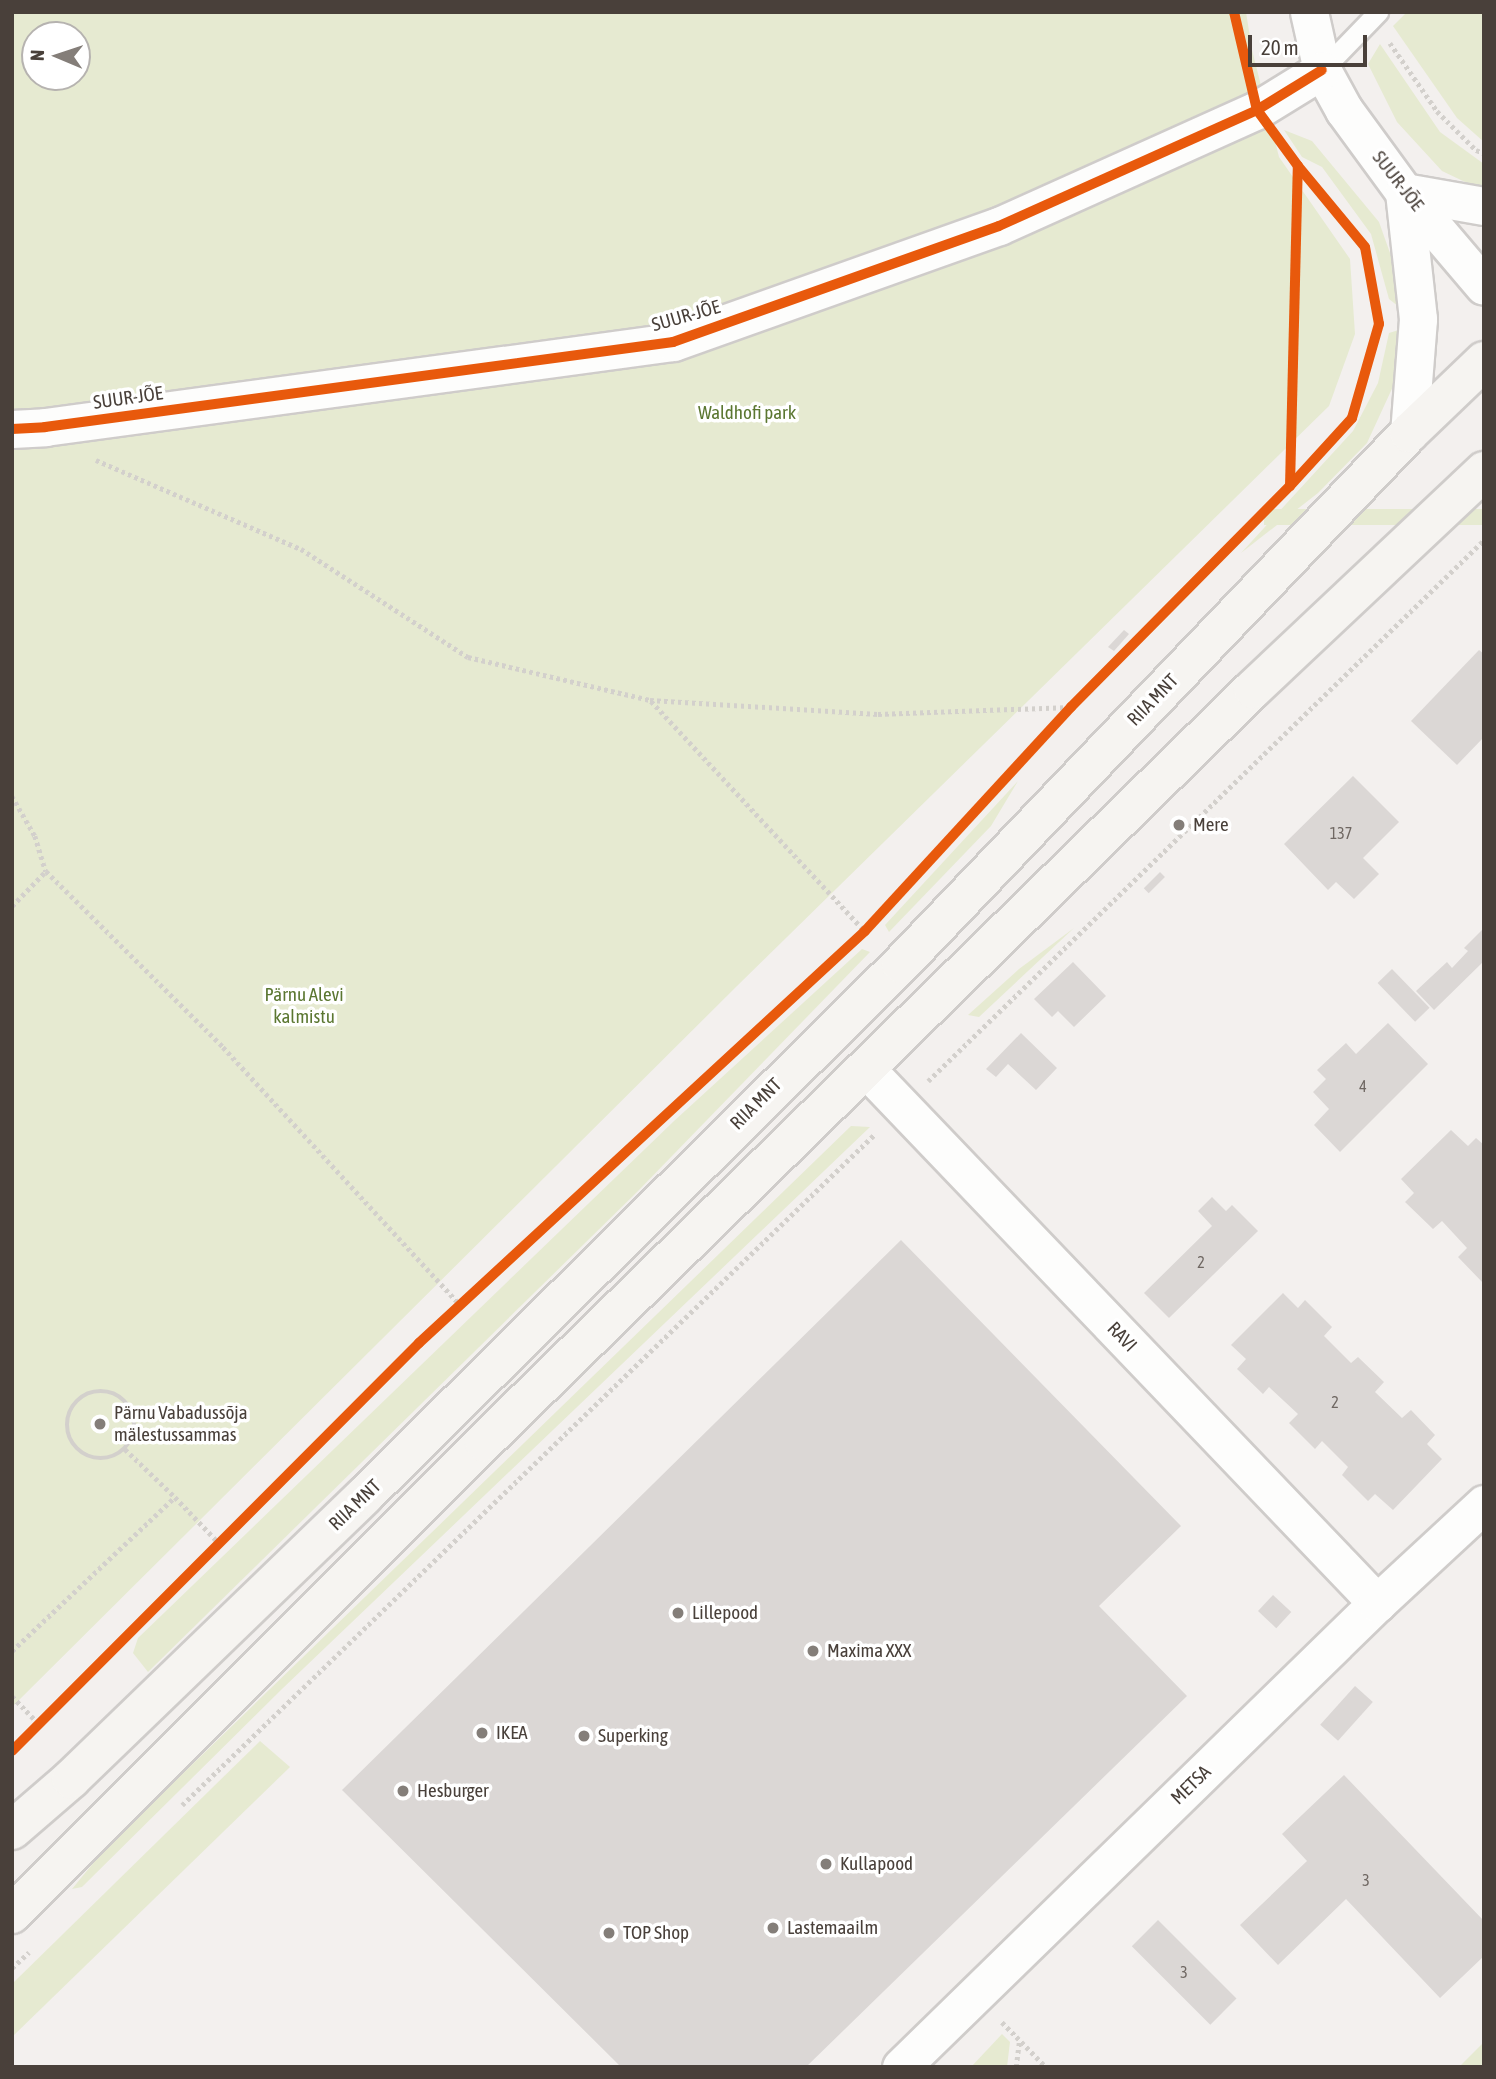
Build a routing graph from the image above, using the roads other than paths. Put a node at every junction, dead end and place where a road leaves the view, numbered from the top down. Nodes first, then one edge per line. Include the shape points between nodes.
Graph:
1 (1310, 12) edge
2 (1375, 16) edge
3 (1322, 69) junction
4 (1404, 192) junction
5 (1484, 206) edge
6 (1484, 285) edge
7 (1484, 361) edge
8 (12, 429) edge
9 (1409, 433) junction
10 (1484, 471) edge
11 (867, 1070) junction
12 (1484, 1504) edge
13 (1377, 1603) junction
14 (12, 1830) edge
15 (12, 1914) edge
16 (901, 2067) edge

1 - 3 street, SUUR-JÕE
2 - 3 lane
3 - 4 street, SUUR-JÕE via 1344,110
3 - 8 street, SUUR-JÕE via 1257,110 999,226 673,342
4 - 5 street
4 - 6 street, SUUR-JÕE
4 - 9 street via 1418,319
7 - 9 main road, RIIA MNT
9 - 14 main road, RIIA MNT via 901,964 364,1496
10 - 11 main road via 1253,689
11 - 13 street, RAVI
11 - 15 main road via 484,1442
12 - 13 street, METSA
13 - 16 street, METSA

